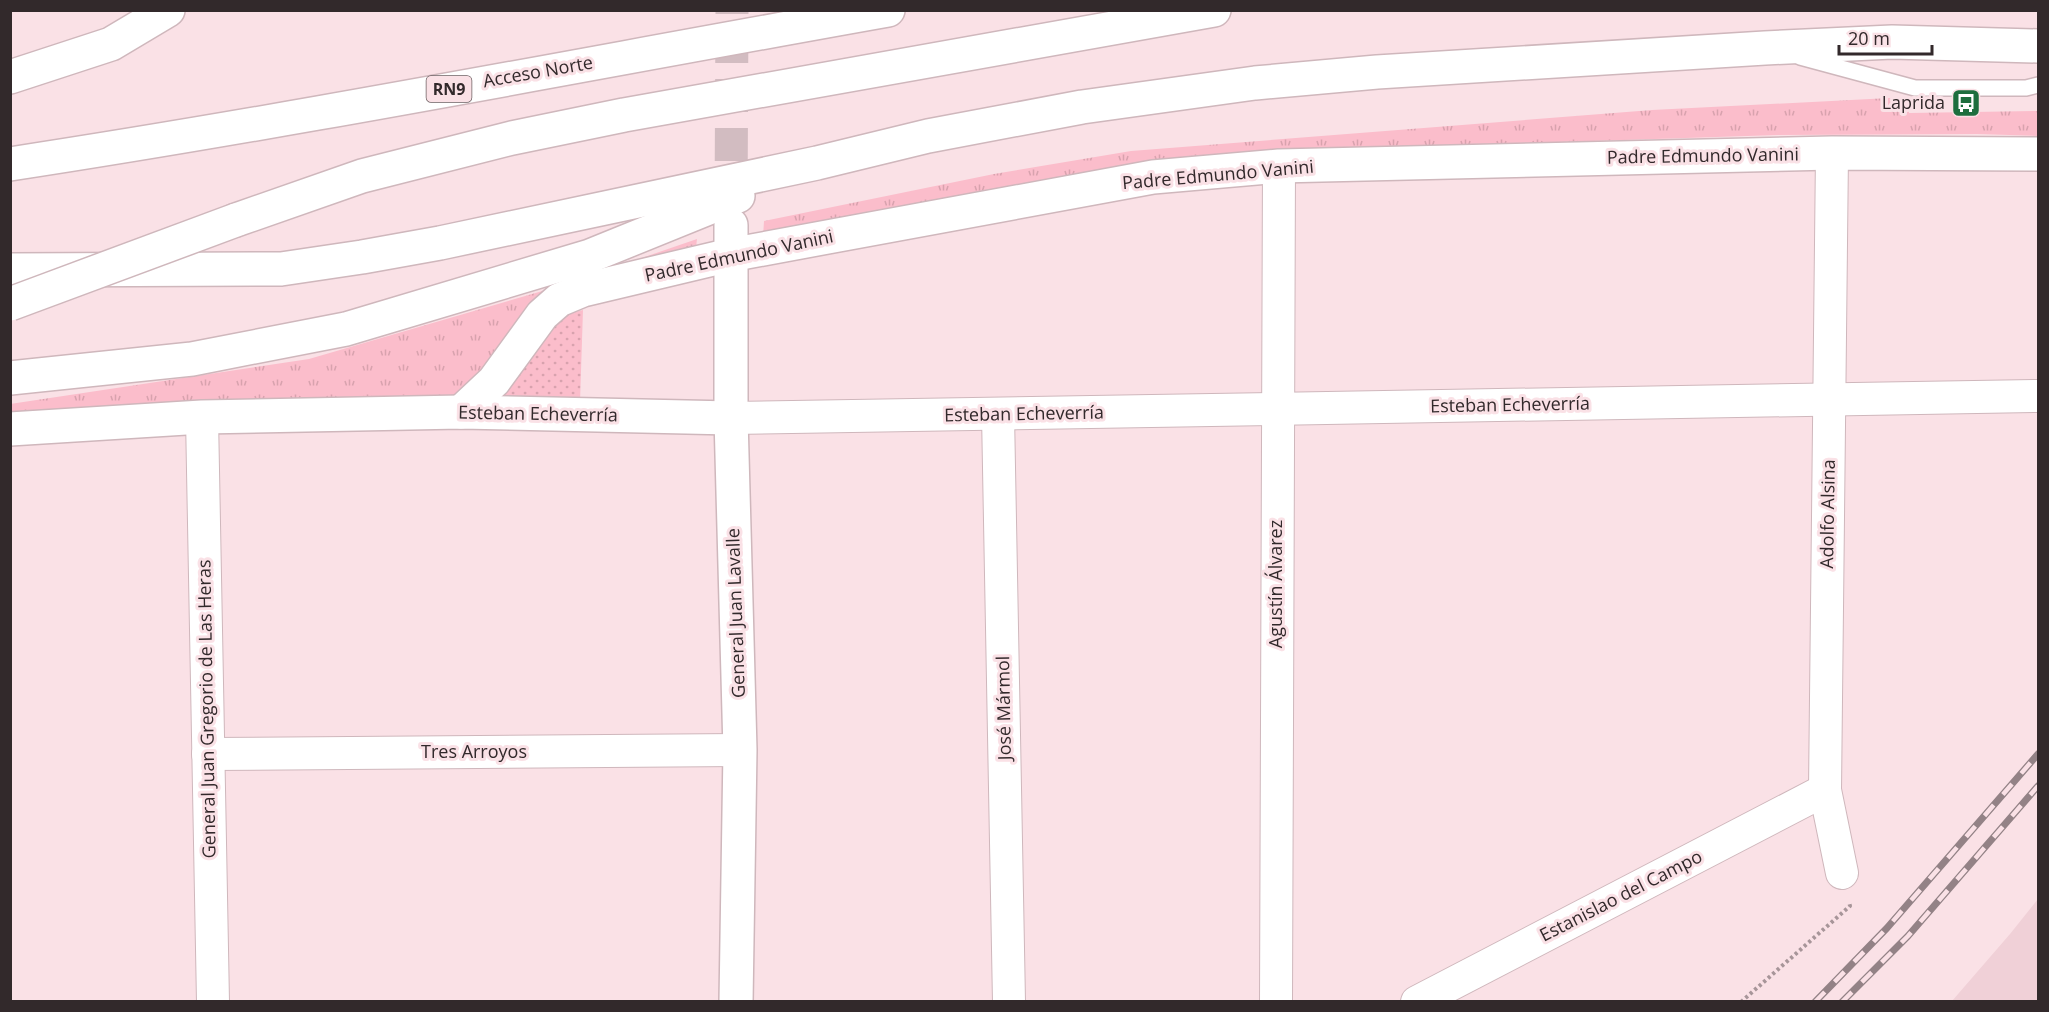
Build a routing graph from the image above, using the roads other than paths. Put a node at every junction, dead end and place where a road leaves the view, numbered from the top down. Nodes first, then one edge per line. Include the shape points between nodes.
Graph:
1 (168, 10) edge
2 (888, 10) edge
3 (1214, 10) edge
4 (2038, 46) edge
5 (1765, 48) junction
6 (10, 77) edge
7 (2038, 85) edge
8 (1832, 153) junction
9 (2038, 154) edge
10 (10, 164) edge
11 (817, 164) junction
12 (1279, 166) junction
13 (730, 240) junction
14 (10, 270) edge
15 (10, 304) edge
16 (10, 378) edge
17 (2038, 396) edge
18 (1829, 398) junction
19 (1276, 410) junction
20 (461, 412) junction
21 (998, 414) junction
22 (202, 417) junction
23 (730, 418) junction
24 (10, 429) edge
25 (740, 750) junction
26 (208, 754) junction
27 (1825, 790) junction
28 (1842, 873) road end
29 (213, 1002) edge
30 (736, 1002) edge
31 (1009, 1002) edge
32 (1276, 1002) edge
33 (1417, 1002) edge

1 - 6 main road via 111,44
2 - 10 main road, Acceso Norte / RN9
3 - 15 main road, bridge via 512,138 362,176
4 - 5 main road via 1892,42
5 - 7 lane via 1915,88
5 - 11 main road via 1255,83 1082,107 928,136
8 - 9 main road, Padre Edmundo Vanini
8 - 12 main road, Padre Edmundo Vanini
8 - 18 street, Adolfo Alsina
11 - 14 main road via 440,243 281,269
11 - 16 main road via 590,256 346,329 192,359
12 - 13 main road, Padre Edmundo Vanini via 1153,177
12 - 19 street, Agustín Álvarez
13 - 20 main road, Padre Edmundo Vanini via 559,300 542,315 494,381
13 - 23 main road, General Juan Lavalle
17 - 18 street, Esteban Echeverría
18 - 19 street, Esteban Echeverría
18 - 27 street, Adolfo Alsina
19 - 21 street, Esteban Echeverría
19 - 32 street, Agustín Álvarez
20 - 22 main road, Esteban Echeverría
20 - 23 main road, Esteban Echeverría
21 - 23 street, Esteban Echeverría
21 - 31 street, José Mármol
22 - 24 main road, Esteban Echeverría
22 - 26 street, General Juan Gregorio de Las Heras
23 - 25 main road, General Juan Lavalle
25 - 26 street, Tres Arroyos
25 - 30 main road, General Juan Lavalle
26 - 29 street, General Juan Gregorio de Las Heras
27 - 28 street, Adolfo Alsina
27 - 33 street, Estanislao del Campo

